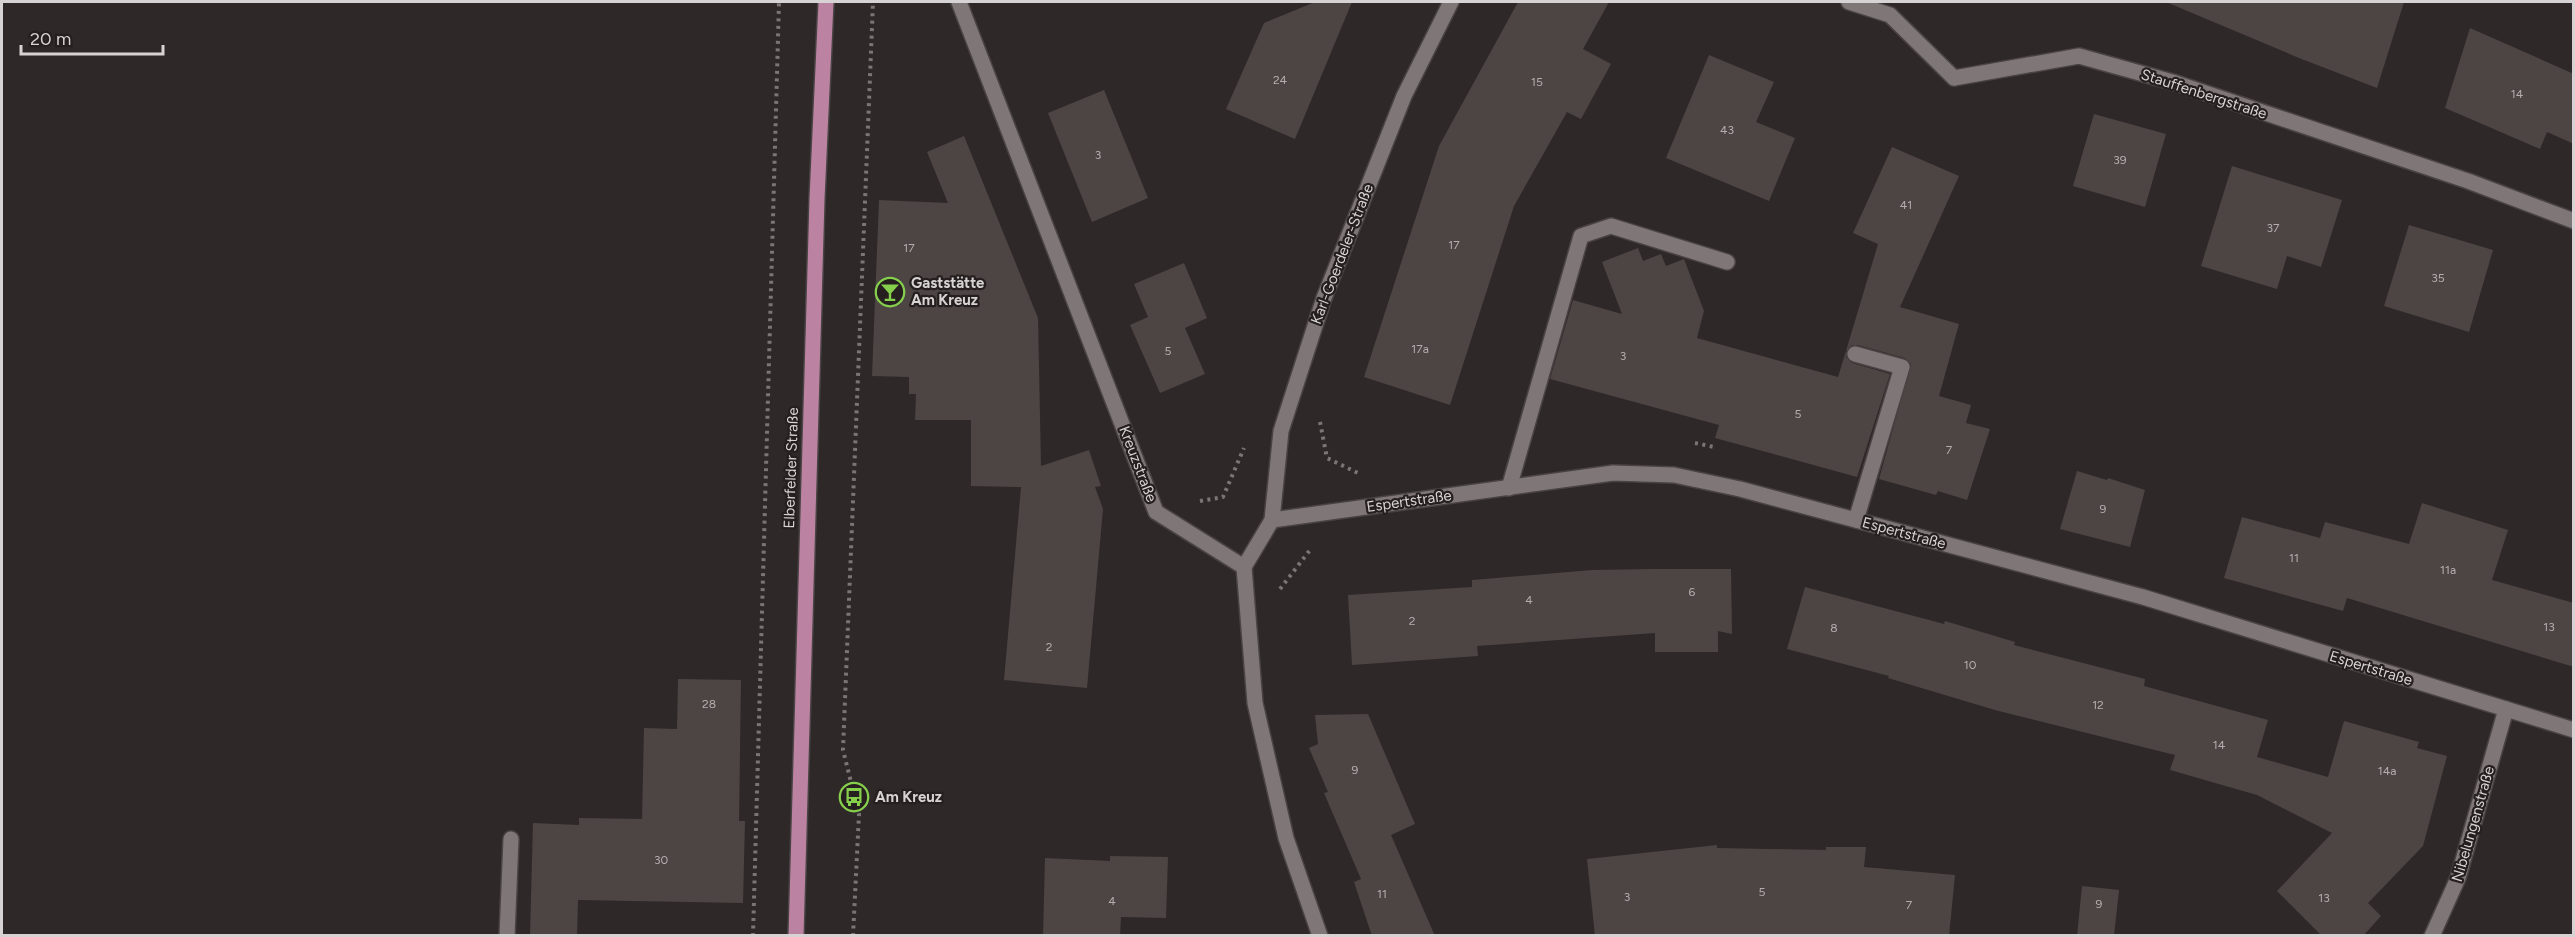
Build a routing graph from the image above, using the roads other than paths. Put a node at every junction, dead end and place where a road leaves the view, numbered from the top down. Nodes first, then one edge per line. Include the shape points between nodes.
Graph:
1 (826, 2) edge
2 (959, 2) edge
3 (1451, 2) edge
4 (1849, 2) edge
5 (2574, 221) edge
6 (1727, 262) dead end
7 (1855, 354) dead end
8 (1509, 488) junction
9 (1272, 519) junction
10 (1856, 520) junction
11 (1244, 567) junction
12 (2506, 710) junction
13 (2574, 730) edge
14 (511, 838) dead end
15 (507, 936) edge
16 (796, 936) edge
17 (1320, 936) edge
18 (2432, 936) edge

1 - 16 main road, Elberfelder Straße
2 - 11 street, Kreuzstraße via 1156,512
3 - 9 street, Karl-Goerdeler-Straße via 1404,96 1324,298 1281,431
4 - 5 street, Stauffenbergstraße via 1890,15 1954,78 2079,56 2176,83 2468,181
6 - 8 street via 1611,226 1581,236
7 - 10 street via 1902,367
8 - 9 street, Espertstraße
8 - 10 street, Espertstraße via 1613,474 1674,475
9 - 11 street
10 - 12 street, Espertstraße via 2143,597
11 - 17 street via 1255,703 1286,838
12 - 13 street, Espertstraße
12 - 18 street, Nibelungenstraße via 2458,878
14 - 15 street

